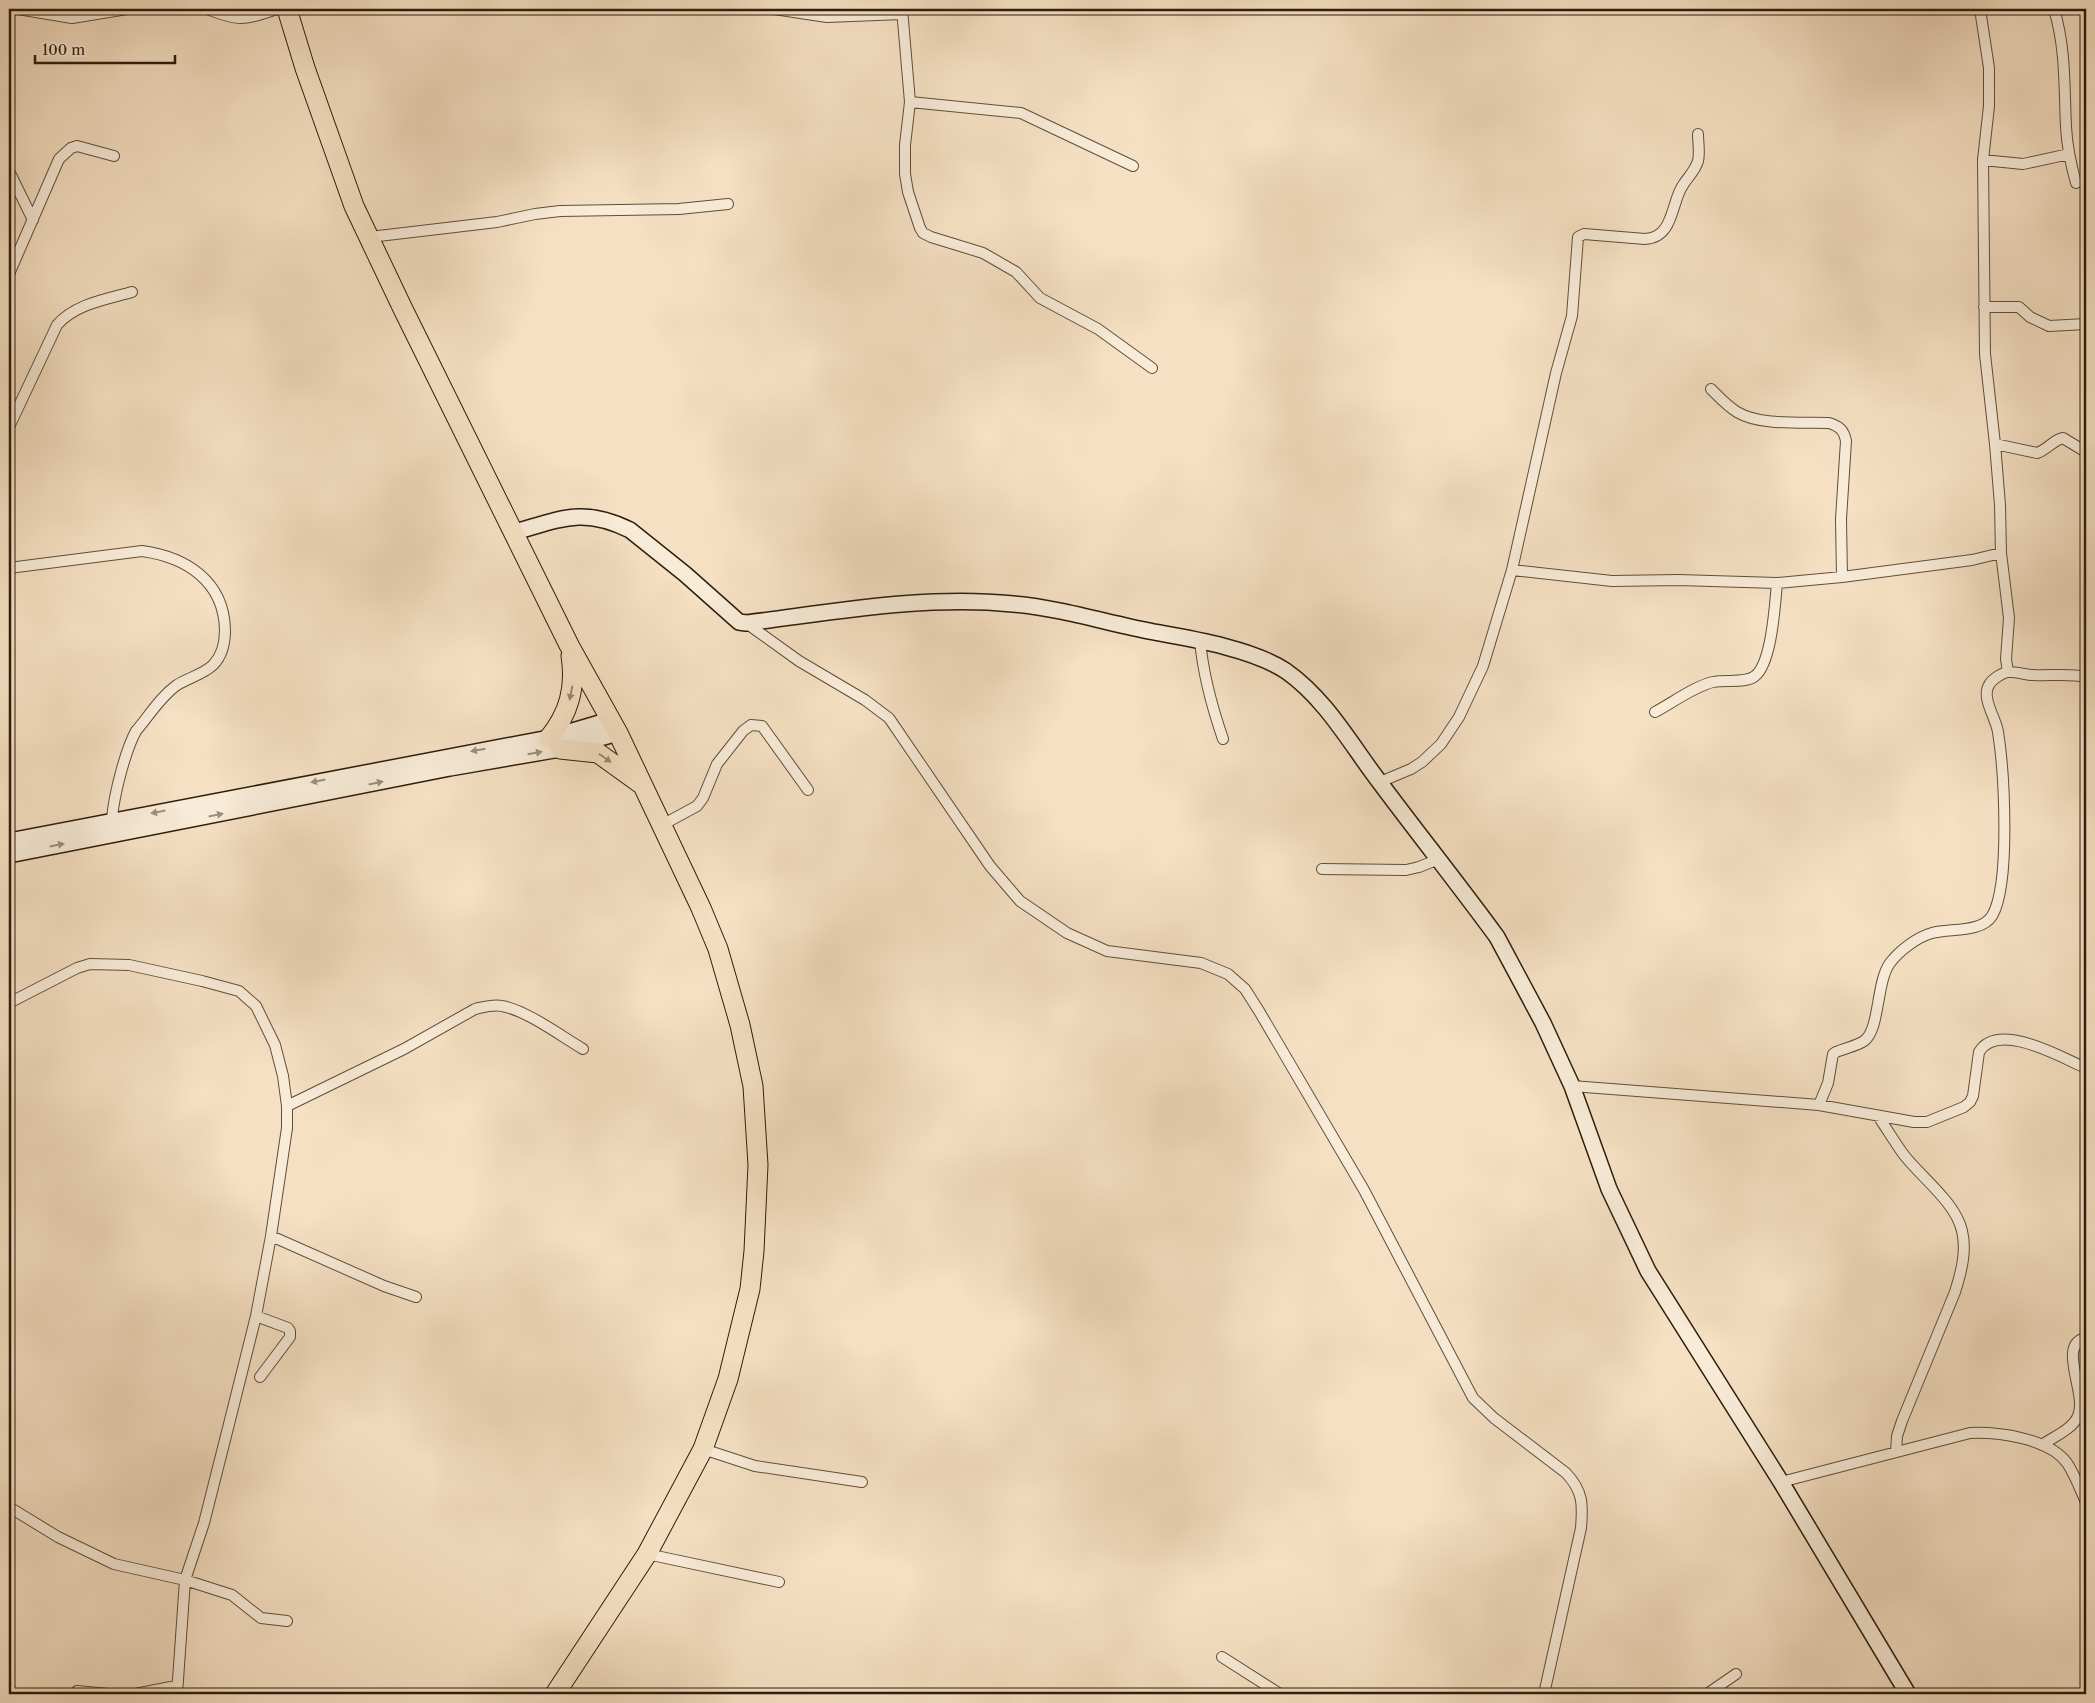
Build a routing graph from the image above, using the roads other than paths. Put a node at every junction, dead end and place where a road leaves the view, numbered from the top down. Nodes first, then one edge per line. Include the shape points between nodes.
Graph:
1 (18, 9) edge
2 (127, 9) edge
3 (207, 9) edge
4 (277, 9) edge
5 (287, 9) edge
6 (774, 9) edge
7 (1980, 9) edge
8 (2054, 9) edge
9 (902, 11) edge
10 (910, 102) junction
11 (1698, 134) dead end
12 (2068, 154) junction
13 (114, 156) dead end
14 (1983, 160) junction
15 (1133, 166) dead end
16 (9, 171) edge
17 (2076, 183) dead end
18 (728, 204) dead end
19 (33, 220) junction
20 (370, 237) junction
21 (9, 273) edge
22 (132, 292) dead end
23 (1984, 307) junction
24 (2086, 324) edge
25 (1152, 368) dead end
26 (1711, 389) dead end
27 (9, 427) edge
28 (1995, 444) junction
29 (2086, 452) edge
30 (514, 532) junction
31 (2001, 553) junction
32 (9, 568) edge
33 (1512, 570) junction
34 (1842, 577) junction
35 (1777, 583) junction
36 (746, 623) junction
37 (1200, 640) junction
38 (569, 645) junction
39 (2008, 672) junction
40 (2086, 677) edge
41 (1655, 712) dead end
42 (614, 727) junction
43 (1223, 739) dead end
44 (555, 743) junction
45 (1380, 782) junction
46 (642, 785) junction
47 (808, 790) dead end
48 (662, 825) junction
49 (112, 828) junction
50 (9, 841) edge
51 (9, 855) edge
52 (1439, 859) junction
53 (1322, 869) dead end
54 (9, 1003) edge
55 (582, 1049) dead end
56 (2086, 1068) edge
57 (1572, 1086) junction
58 (1819, 1105) junction
59 (287, 1106) junction
60 (1878, 1116) junction
61 (272, 1236) junction
62 (416, 1297) dead end
63 (256, 1316) junction
64 (2086, 1338) edge
65 (260, 1377) dead end
66 (2042, 1445) junction
67 (704, 1449) junction
68 (1896, 1452) junction
69 (862, 1482) dead end
70 (1781, 1482) junction
71 (2086, 1502) edge
72 (9, 1507) edge
73 (647, 1554) junction
74 (185, 1580) junction
75 (779, 1582) dead end
76 (286, 1622) dead end
77 (1222, 1656) dead end
78 (1736, 1674) dead end
79 (1546, 1681) junction
80 (176, 1690) edge
81 (77, 1691) dead end
82 (108, 1694) edge
83 (135, 1694) edge
84 (555, 1694) edge
85 (1280, 1694) edge
86 (1544, 1694) edge
87 (1552, 1694) edge
88 (1706, 1694) edge
89 (1908, 1694) edge

1 - 2 street via 72,18
3 - 4 street via 232,18 247,19
5 - 20 highway via 335,157
6 - 9 street via 827,17
7 - 14 street via 1989,68
8 - 12 street via 2066,78
9 - 10 street
10 - 15 street via 1021,113
10 - 25 street via 905,174 913,210 923,233 982,253 1016,272 1040,298 1082,319
11 - 33 street via 1696,166 1682,185 1673,213 1658,236 1645,239 1584,234 1578,237 1572,316
12 - 14 street via 2023,164
12 - 17 street
13 - 19 street via 77,146 64,154
14 - 23 street
16 - 19 street
18 - 20 street via 679,209 560,211
19 - 21 street
20 - 30 highway
22 - 27 street via 86,306 62,319
23 - 24 street via 2019,306 2038,323 2049,326
23 - 28 street via 1985,354
26 - 34 street via 1728,406 1750,418 1829,423 1845,434
28 - 29 street via 2037,453 2063,438
28 - 31 street
30 - 36 street via 575,516 596,517 623,526 685,574 736,620
30 - 38 highway
31 - 34 street via 1972,560
31 - 39 street via 2009,618
32 - 49 street via 142,552 165,556 189,567 205,578 216,592 224,620 222,652 213,666 168,692 136,731 120,779
33 - 35 street via 1612,581
33 - 45 street via 1483,666 1459,717 1441,744 1422,762
34 - 35 street
35 - 41 street via 1770,644 1755,676 1713,682
36 - 37 street via 927,602 976,602 1030,606
36 - 79 street via 889,718 990,866 1032,910 1067,933 1107,951 1201,963 1228,974 1245,990 1364,1190 1473,1398 1501,1424 1566,1473 1580,1492 1583,1506 1581,1528
37 - 43 street via 1202,666
37 - 45 street via 1250,655 1286,671 1322,703
38 - 42 highway
38 -> 44 highway via 574,671 572,690
39 - 40 street
39 - 58 street via 1989,684 1987,690 1998,729 2003,814 2001,889 1992,917 1984,924 1922,937 1895,957 1882,978 1868,1037 1864,1042 1833,1054 1828,1083
42 - 44 street
42 - 46 highway
44 -> 46 highway via 598,753
44 - 49 street via 450,768
45 - 52 street
46 - 48 highway
47 - 48 street via 762,726 751,725 717,764 697,806
48 - 67 highway via 718,949 740,1025 755,1113 758,1165 750,1289 728,1379
49 - 50 street
51 -> 49 street
52 - 53 street via 1406,870
52 - 57 street via 1511,959
54 - 59 street via 90,964 159,970 239,991 256,1006 275,1045 284,1076
55 - 59 street via 515,1010 501,1005 487,1006 475,1009 404,1049
56 - 60 street via 2034,1045 2016,1040 1995,1040 1983,1045 1979,1052 1973,1096 1964,1107 1927,1122
57 - 58 street
57 - 70 street via 1609,1189 1648,1271
58 - 60 street
59 - 61 street via 282,1172
60 - 68 street via 1904,1154 1951,1207 1962,1231 1964,1246 1955,1292 1902,1421
61 - 62 street
61 - 63 street
63 - 65 street via 290,1331 290,1337
63 - 74 street via 204,1523
64 - 66 street via 2078,1341 2072,1358 2081,1398 2078,1418
66 - 68 street via 2006,1434 1970,1433
66 - 71 street via 2066,1462
67 - 69 street via 756,1466
67 - 73 highway
68 - 70 street
70 - 89 street
72 - 74 street via 58,1537 114,1564
73 - 75 street
73 - 84 highway
74 - 76 street via 237,1597 261,1618
74 - 80 street
77 - 85 street
78 - 88 street
79 - 86 street
79 - 87 street
80 - 83 street
81 - 82 street

